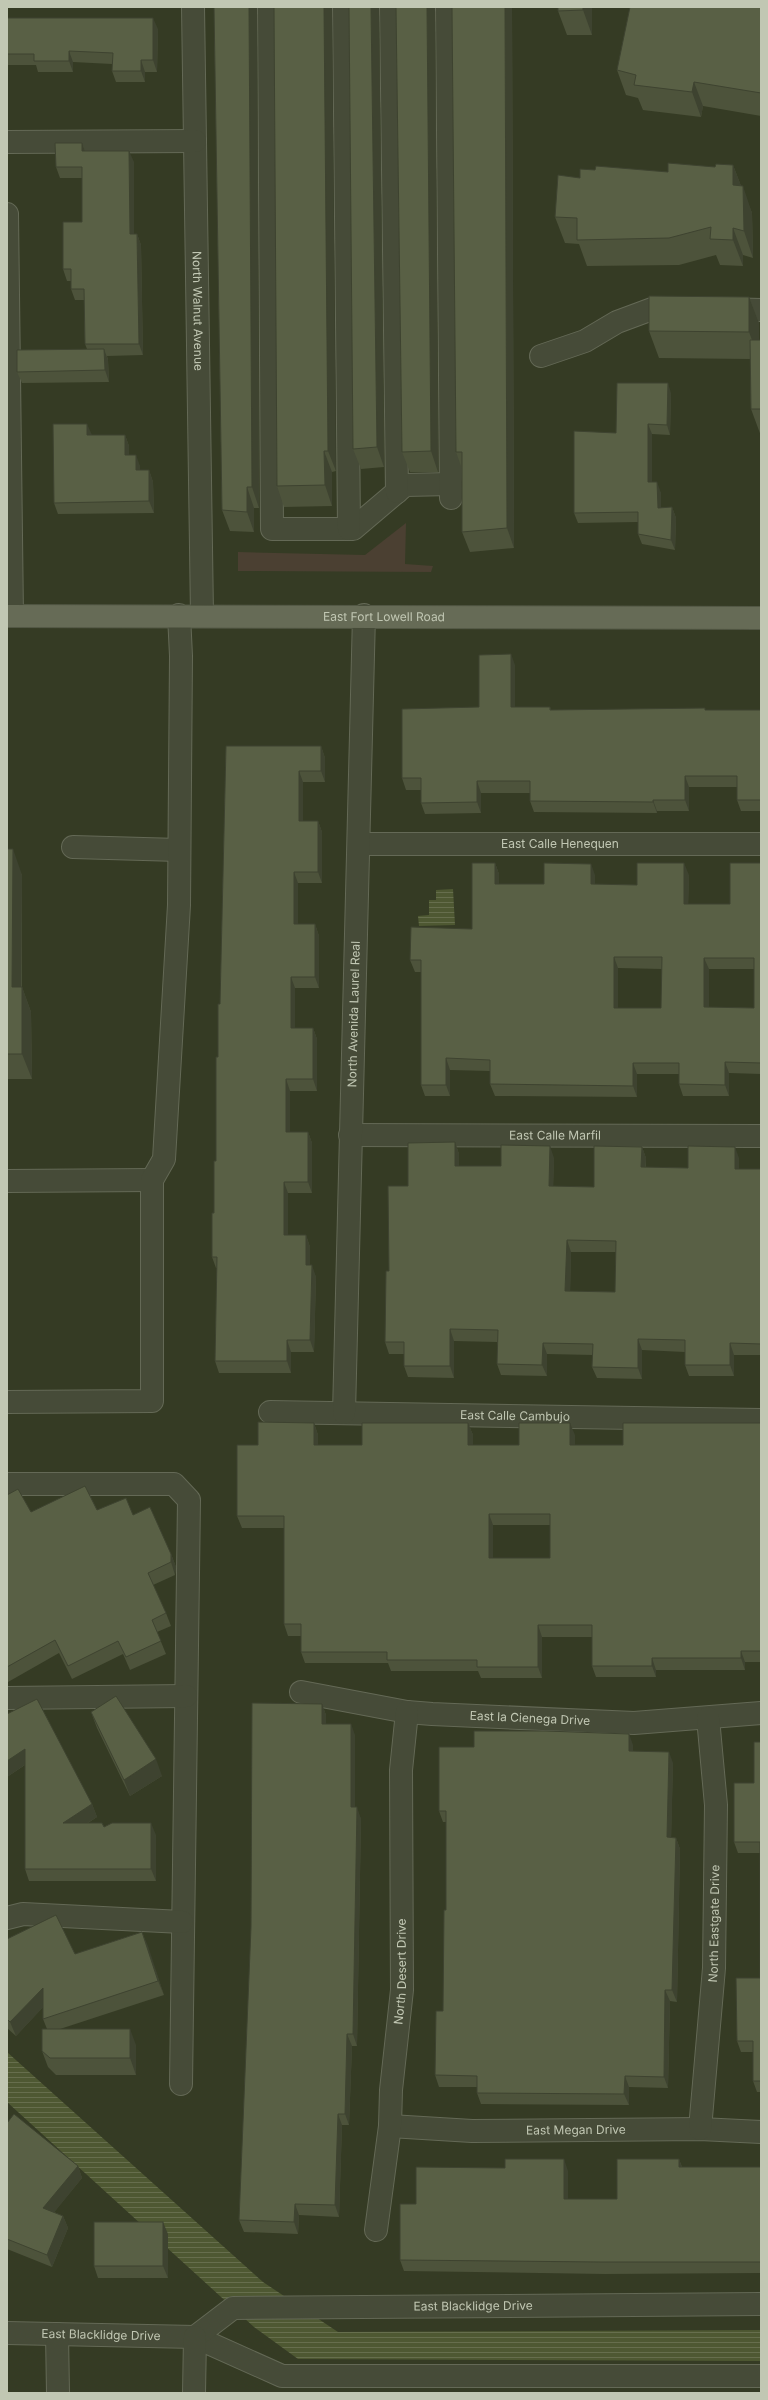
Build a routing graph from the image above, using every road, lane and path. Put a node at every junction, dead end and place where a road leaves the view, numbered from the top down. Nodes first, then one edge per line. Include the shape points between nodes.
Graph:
1 (193, 7) edge
2 (269, 7) edge
3 (344, 7) edge
4 (391, 7) edge
5 (447, 7) edge
6 (195, 141) junction
7 (7, 142) edge
8 (7, 214) edge
9 (761, 310) edge
10 (541, 356) dead end
11 (397, 492) junction
12 (349, 529) junction
13 (9, 616) edge
14 (179, 616) junction
15 (202, 616) junction
16 (364, 616) junction
17 (761, 618) edge
18 (359, 844) junction
19 (761, 844) edge
20 (73, 847) dead end
21 (179, 850) junction
22 (350, 1136) junction
23 (761, 1136) edge
24 (152, 1180) junction
25 (7, 1181) edge
26 (7, 1402) edge
27 (270, 1412) dead end
28 (344, 1413) junction
29 (761, 1420) edge
30 (7, 1484) edge
31 (301, 1692) dead end
32 (186, 1696) junction
33 (7, 1698) edge
34 (407, 1712) junction
35 (761, 1713) edge
36 (708, 1718) junction
37 (7, 1918) edge
38 (182, 1922) junction
39 (181, 2084) dead end
40 (390, 2126) junction
41 (700, 2129) junction
42 (761, 2132) edge
43 (376, 2230) dead end
44 (761, 2304) edge
45 (7, 2333) edge
46 (57, 2334) junction
47 (195, 2337) junction
48 (761, 2376) edge
49 (58, 2393) edge
50 (194, 2393) edge

1 - 6 street, North Walnut Avenue
2 - 12 street via 272,529
3 - 12 street
4 - 11 street
5 - 11 street via 450,491 405,485
6 - 7 street
6 - 15 street, North Walnut Avenue
8 - 13 street
9 - 10 street via 652,309 617,322 585,341
11 - 12 street via 353,529
13 - 14 main road, East Fort Lowell Road
14 - 15 main road, East Fort Lowell Road
14 - 21 street
15 - 16 main road, East Fort Lowell Road
16 - 17 main road, East Fort Lowell Road
16 - 18 street, North Avenida Laurel Real
18 - 19 street, East Calle Henequen
18 - 22 street, North Avenida Laurel Real
20 - 21 street
21 - 24 street via 179,905 164,1158
22 - 23 street, East Calle Marfil
22 - 28 street, North Avenida Laurel Real
24 - 25 street
24 - 26 street via 152,1401
27 - 28 street, East Calle Cambujo
28 - 29 street, East Calle Cambujo
30 - 32 street via 174,1484 189,1500
31 - 34 street, East la Cienega Drive
32 - 33 street
32 - 38 street
34 - 36 street, East la Cienega Drive via 634,1723
34 - 40 street, North Desert Drive via 401,1770 402,1990 390,2090
35 - 36 street, East la Cienega Drive
36 - 41 street, North Eastgate Drive via 716,1805 714,1968
37 - 38 street via 23,1914
38 - 39 street
40 - 41 street, East Megan Drive via 472,2131
40 - 43 street, North Desert Drive
41 - 42 street, East Megan Drive
44 - 47 street, East Blacklidge Drive via 233,2308
45 - 46 street, East Blacklidge Drive
46 - 47 street, East Blacklidge Drive
46 - 49 street
47 - 48 street, East Blacklidge Drive via 282,2376
47 - 50 street

